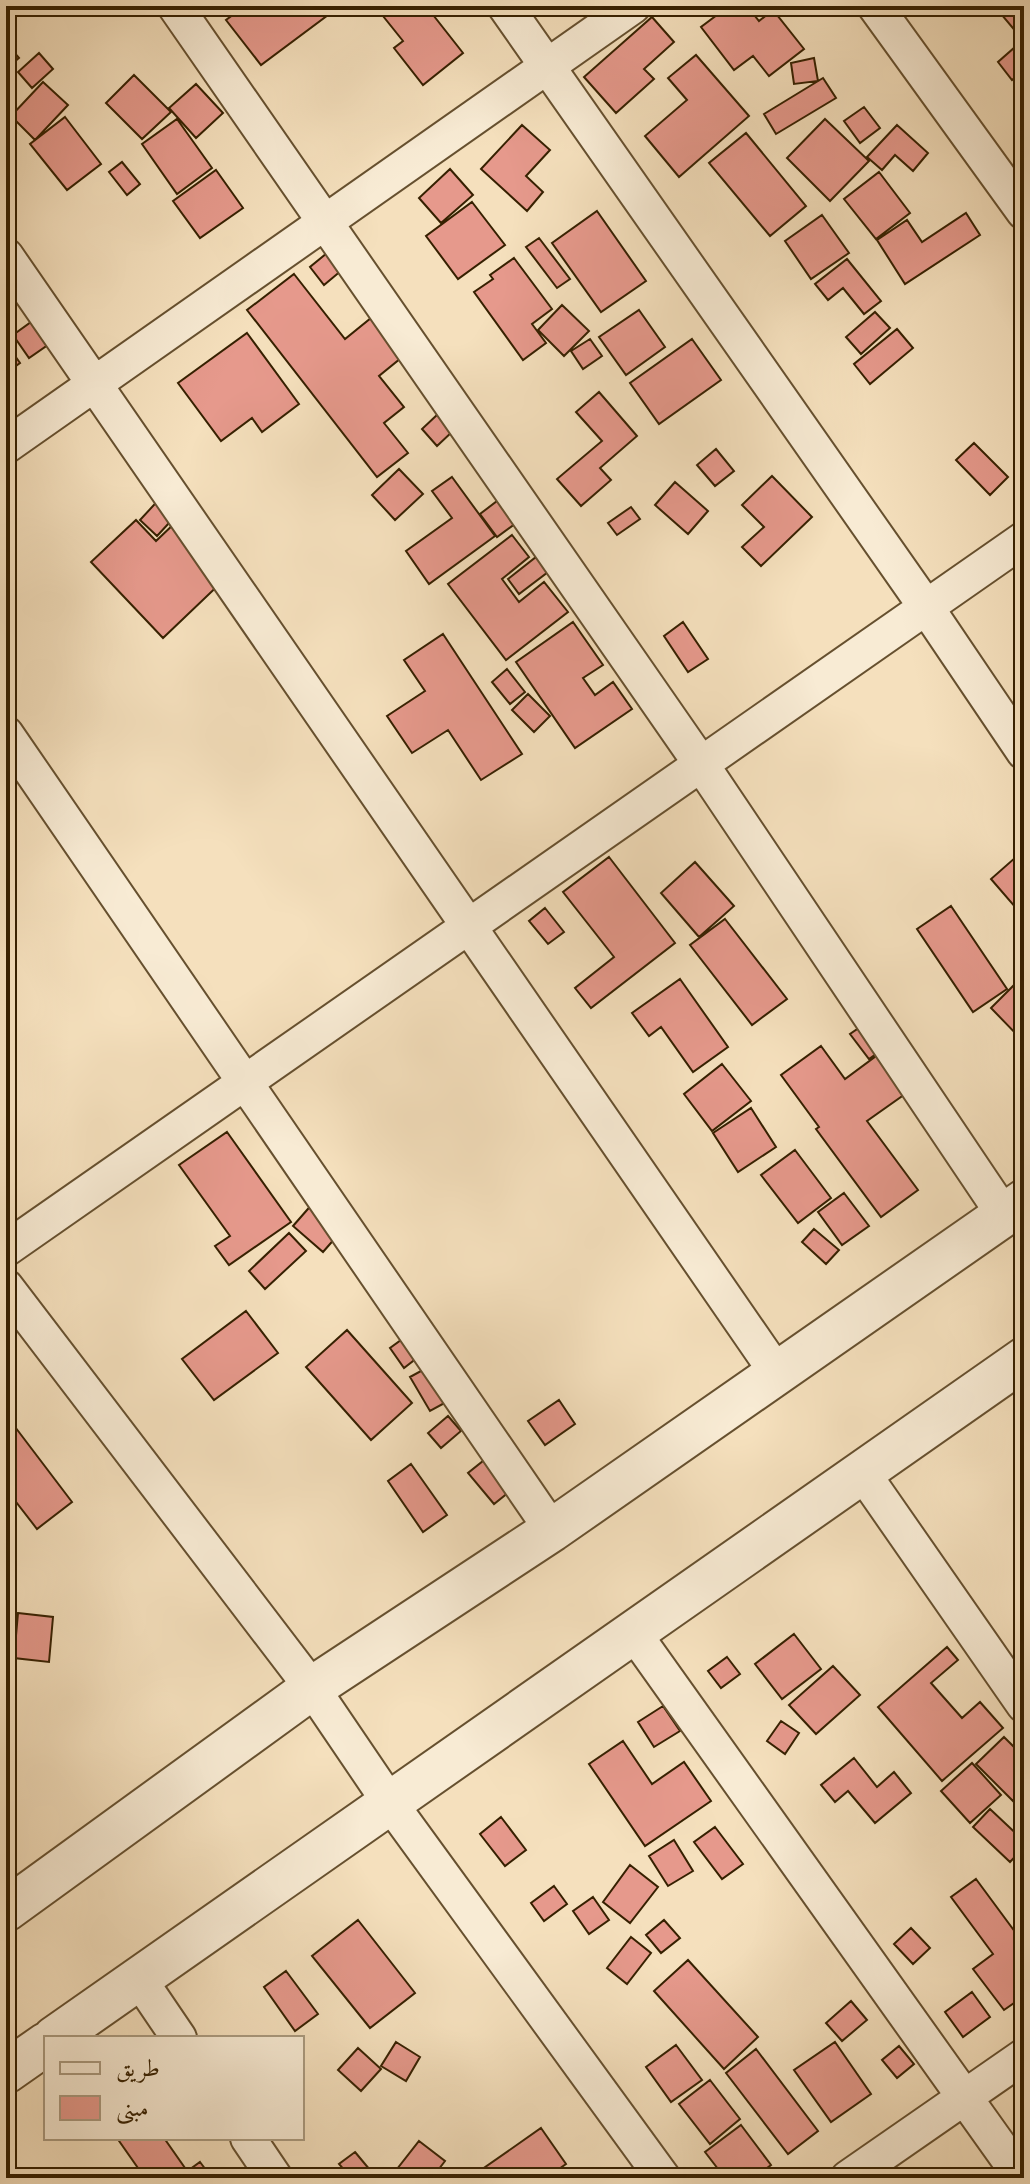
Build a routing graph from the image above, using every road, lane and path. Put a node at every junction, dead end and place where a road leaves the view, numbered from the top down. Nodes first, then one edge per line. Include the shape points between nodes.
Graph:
1 (175, 6) edge
2 (505, 6) edge
3 (633, 6) edge
4 (875, 6) edge
5 (547, 66) junction
6 (1024, 212) edge
7 (325, 222) junction
8 (6, 256) edge
9 (95, 384) junction
10 (6, 446) edge
11 (1024, 539) edge
12 (926, 607) junction
13 (6, 734) edge
14 (1024, 752) edge
15 (701, 764) junction
16 (470, 925) junction
17 (245, 1082) junction
18 (1014, 1208) edge
19 (6, 1249) edge
20 (6, 1287) edge
21 (1024, 1359) edge
22 (777, 1373) junction
23 (862, 1472) junction
24 (552, 1530) junction
25 (633, 1632) junction
26 (312, 1688) junction
27 (1024, 1705) edge
28 (390, 1803) junction
29 (6, 1910) edge
30 (139, 1979) junction
31 (57, 2036) edge
32 (178, 2036) edge
33 (44, 2045) edge
34 (1024, 2056) edge
35 (6, 2072) edge
36 (964, 2098) junction
37 (249, 2140) edge
38 (275, 2178) edge
39 (663, 2178) edge
40 (848, 2178) edge
41 (1022, 2178) edge

1 - 7 street
2 - 5 street
3 - 5 street
4 - 6 street
5 - 7 street
5 - 12 street
7 - 9 street
7 - 15 street
8 - 9 street
9 - 10 street
9 - 16 street
11 - 12 street
12 - 14 street
12 - 15 street
13 - 17 street
15 - 16 street
15 - 18 street
16 - 17 street
16 - 22 street
17 - 19 street
17 - 24 street
18 - 22 street
20 - 26 street
21 - 23 street
22 - 24 street
23 - 25 street
23 - 27 street
24 - 26 street
25 - 28 street
25 - 36 street
26 - 28 street
26 - 29 street
28 - 30 street
28 - 39 street
30 - 31 street
30 - 32 street
33 - 35 street
34 - 36 street
36 - 40 street
36 - 41 street
37 - 38 street

